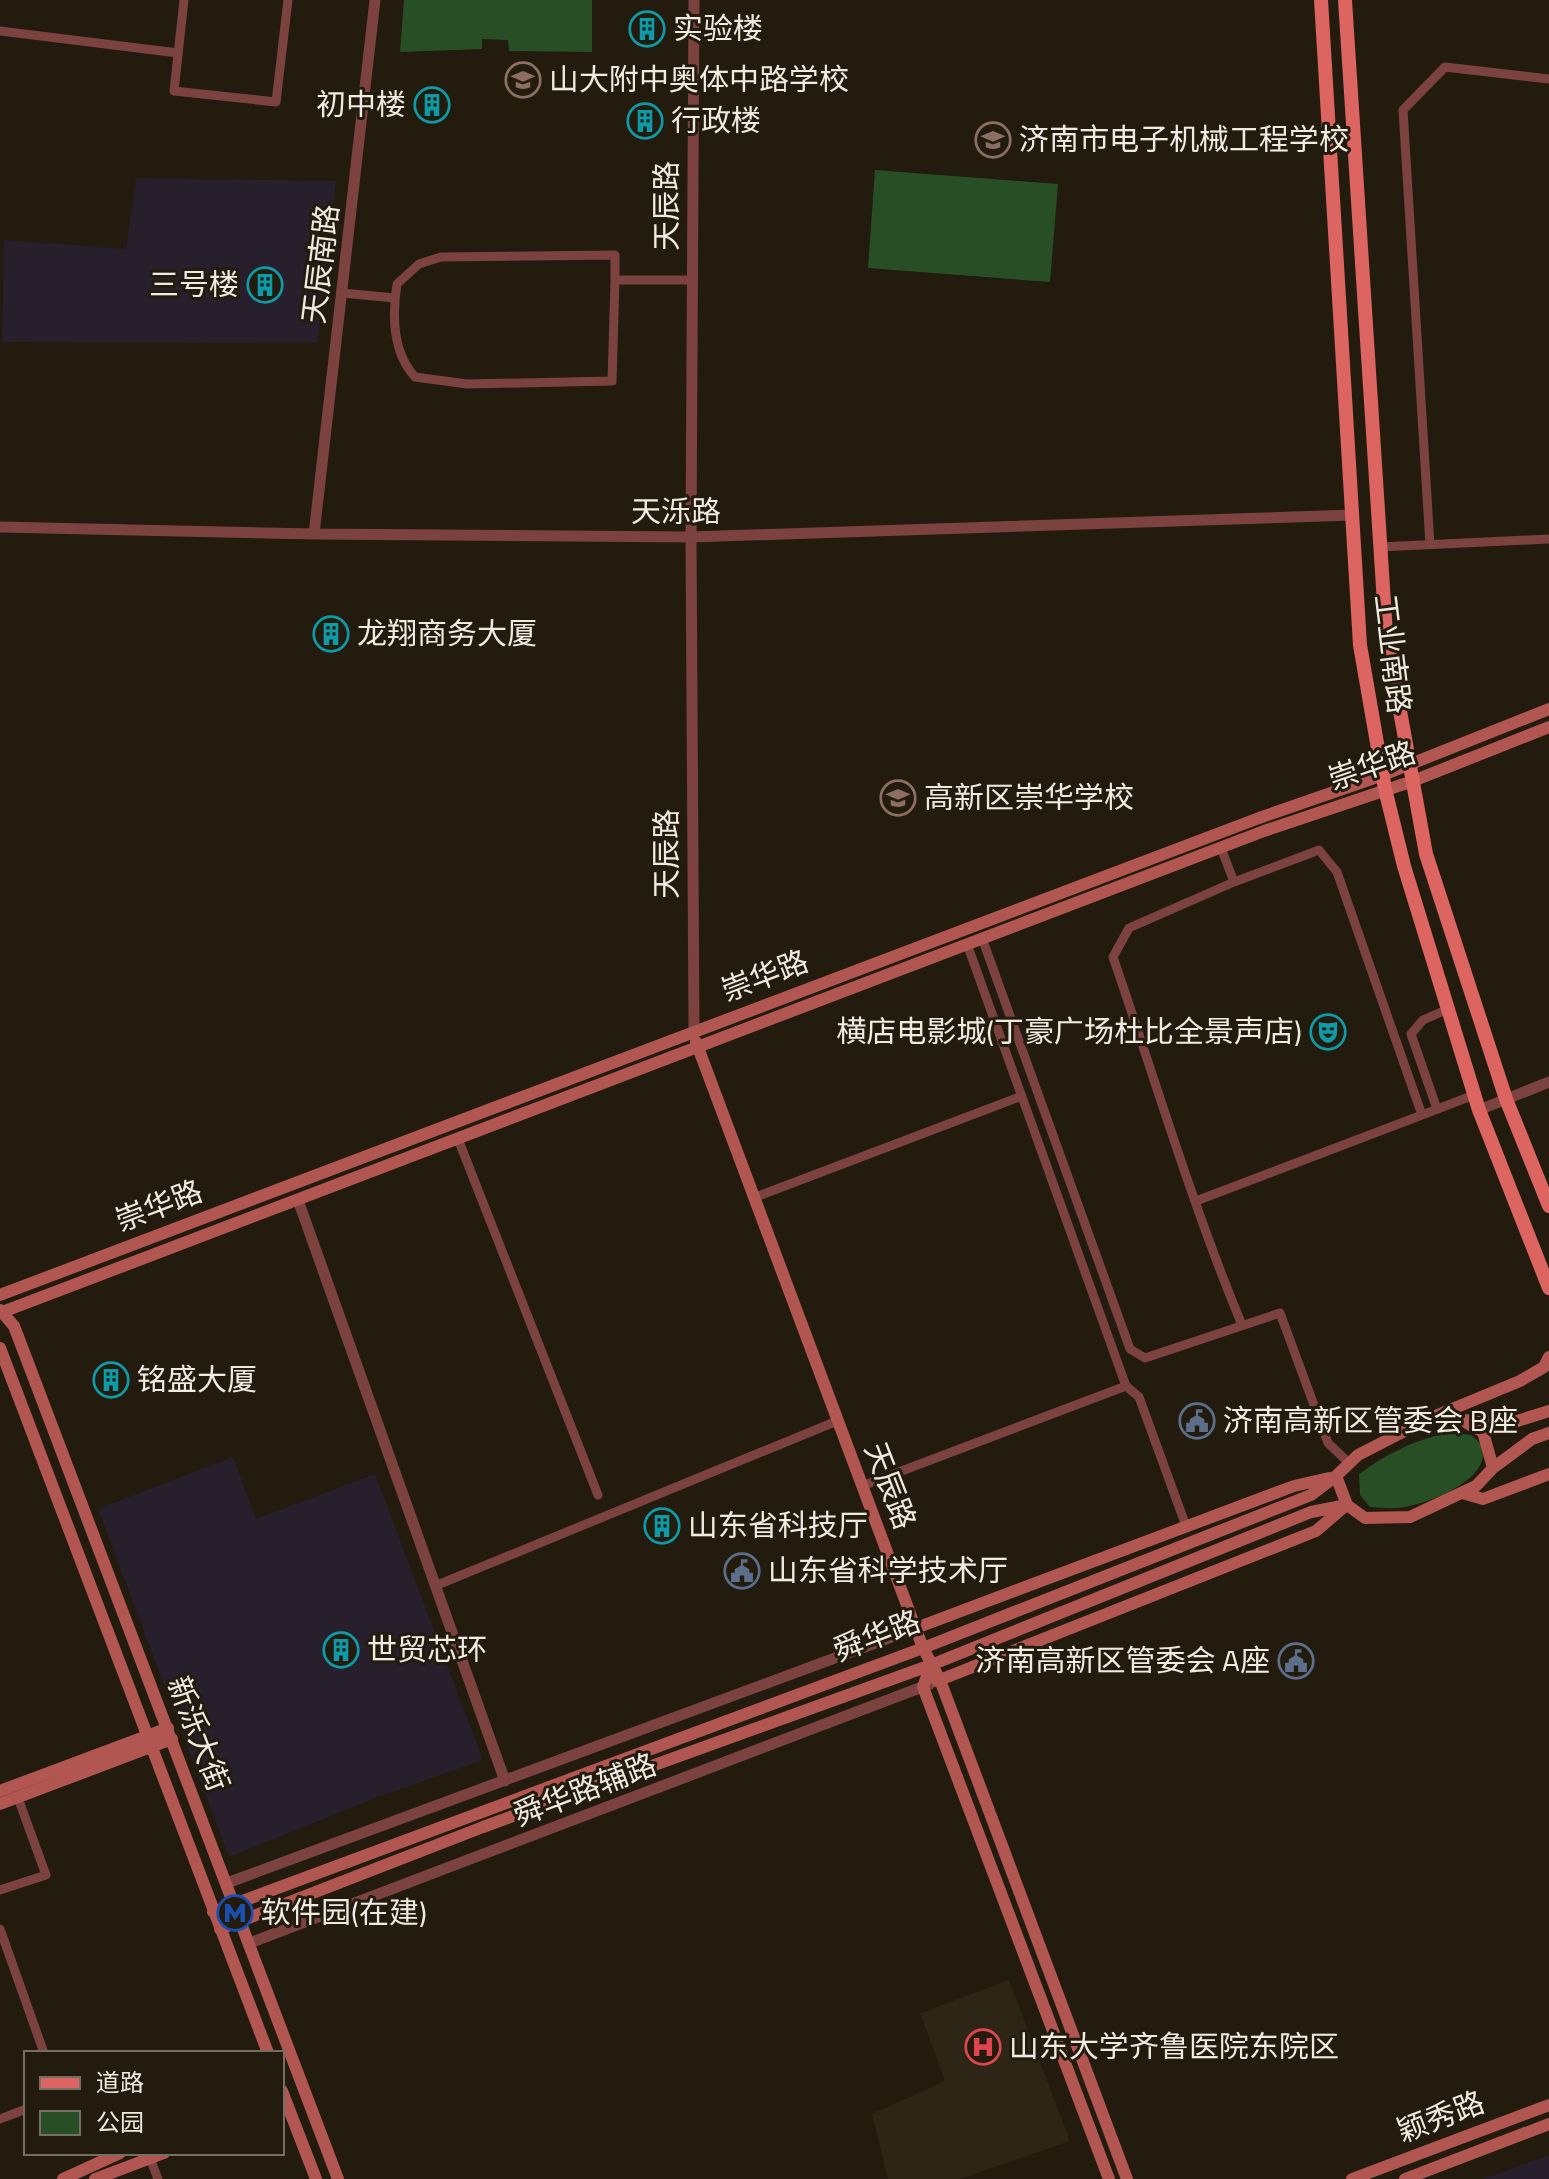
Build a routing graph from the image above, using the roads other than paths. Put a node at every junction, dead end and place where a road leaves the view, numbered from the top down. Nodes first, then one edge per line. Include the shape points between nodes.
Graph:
1 (184, 0) edge
2 (288, 0) edge
3 (375, 0) edge
4 (694, 0) edge
5 (1321, 0) edge
6 (1345, 0) edge
7 (0, 31) edge
8 (178, 53) junction
9 (1549, 79) edge
10 (615, 280) junction
11 (692, 280) junction
12 (342, 293) junction
13 (395, 298) junction
14 (1353, 515) junction
15 (0, 527) edge
16 (314, 534) junction
17 (691, 537) junction
18 (1549, 539) edge
19 (1430, 545) junction
20 (1380, 547) junction
21 (1549, 709) edge
22 (1549, 727) edge
23 (1410, 763) junction
24 (1413, 781) junction
25 (1384, 782) junction
26 (1221, 848) junction
27 (1234, 882) junction
28 (982, 938) junction
29 (967, 944) junction
30 (1448, 1009) junction
31 (694, 1030) junction
32 (696, 1046) junction
33 (1549, 1082) edge
34 (1022, 1096) junction
35 (1506, 1099) junction
36 (1477, 1102) junction
37 (1437, 1109) junction
38 (1422, 1115) junction
39 (458, 1139) junction
40 (753, 1198) junction
41 (298, 1200) junction
42 (1196, 1201) junction
43 (1549, 1206) edge
44 (1549, 1288) edge
45 (0, 1295) edge
46 (0, 1312) edge
47 (0, 1319) edge
48 (1242, 1325) junction
49 (0, 1348) edge
50 (1549, 1357) edge
51 (1126, 1386) junction
52 (1549, 1411) edge
53 (1428, 1419) junction
54 (837, 1421) junction
55 (1464, 1421) junction
56 (1549, 1433) edge
57 (1348, 1462) junction
58 (1493, 1468) junction
59 (1549, 1474) edge
60 (1336, 1476) junction
61 (862, 1486) junction
62 (1462, 1493) junction
63 (598, 1495) dead end
64 (1347, 1505) junction
65 (1186, 1526) junction
66 (435, 1586) junction
67 (916, 1628) junction
68 (923, 1648) junction
69 (931, 1665) junction
70 (938, 1681) junction
71 (923, 1687) junction
72 (170, 1734) junction
73 (149, 1742) junction
74 (505, 1781) junction
75 (0, 1791) edge
76 (18, 1798) junction
77 (0, 1804) edge
78 (227, 1883) junction
79 (0, 1890) edge
80 (235, 1904) junction
81 (213, 1912) junction
82 (241, 1921) junction
83 (0, 1929) edge
84 (220, 1929) junction
85 (250, 1943) junction
86 (43, 2051) edge
87 (267, 2051) edge
88 (302, 2083) junction
89 (284, 2090) edge
90 (308, 2098) junction
91 (1549, 2105) edge
92 (285, 2108) edge
93 (24, 2110) edge
94 (0, 2119) edge
95 (1549, 2124) edge
96 (116, 2155) edge
97 (149, 2156) edge
98 (63, 2179) edge
99 (95, 2179) edge
100 (158, 2179) edge
101 (316, 2179) edge
102 (338, 2179) edge
103 (1109, 2179) edge
104 (1127, 2179) edge
105 (1352, 2179) edge
106 (1405, 2179) edge

1 - 8 street
2 - 8 street via 276,102 174,91
3 - 12 street, 天辰南路
4 - 11 street, 天辰路
5 - 14 main road, 工业南路
6 - 20 main road, 工业南路
7 - 8 street
9 - 19 street via 1445,67 1403,110
10 - 11 street
10 - 13 street via 615,255 441,257 419,264 397,284
10 - 13 street via 612,381 467,384 415,377 406,367 393,327
11 - 17 street, 天辰路
12 - 13 street
12 - 16 street, 天辰南路
14 - 17 street, 天泺路
14 - 25 main road, 工业南路 via 1360,645
15 - 16 street, 天泺路
16 - 17 street, 天泺路
17 - 31 street, 天辰路
18 - 19 street
19 - 20 street
20 - 23 main road, 工业南路 via 1386,634
21 - 23 main road, 崇华路
22 - 24 main road, 崇华路
23 - 24 main road, 工业南路
23 - 25 main road, 崇华路
24 - 25 main road, 崇华路
24 - 35 main road, 工业南路 via 1426,854
25 - 26 main road, 崇华路
25 - 30 main road, 工业南路
25 - 31 main road, 崇华路 via 1259,818
26 - 27 street
26 - 28 main road, 崇华路
27 - 38 street via 1319,850 1337,872
27 - 42 street via 1129,928 1113,957
28 - 29 main road, 崇华路
28 - 48 street via 1130,1349 1145,1358
29 - 32 main road, 崇华路
29 - 34 street
30 - 36 main road, 工业南路
30 - 37 street via 1423,1020 1411,1034
31 - 32 main road, 天辰路
31 - 45 main road, 崇华路
32 - 39 main road, 崇华路
32 - 40 main road, 天辰路
33 - 35 street
34 - 40 street
34 - 51 street
35 - 36 street
35 - 43 main road, 工业南路
36 - 37 street
36 - 44 main road, 工业南路
37 - 38 street
38 - 42 street
39 - 41 main road, 崇华路
39 - 63 street
40 - 54 main road, 天辰路
41 - 46 main road, 崇华路
41 - 66 street
42 - 48 street
46 - 47 main road
46 - 72 main road, 新泺大街 via 14,1326
48 - 57 street via 1280,1313 1328,1443
49 - 73 main road, 新泺大街
50 - 53 main road, 舜华路 via 1544,1367 1520,1381
51 - 61 street
51 - 65 street via 1139,1397
52 - 55 main road via 1514,1422
53 - 55 main road
53 - 57 main road, 舜华路
54 - 61 main road, 天辰路
54 - 66 street
55 - 58 main road via 1483,1432
56 - 58 main road
57 - 60 main road, 舜华路
58 - 62 main road
59 - 62 main road via 1483,1499
60 - 64 main road
60 - 65 main road
60 - 68 main road, 舜华路 via 1311,1495
61 - 67 main road, 天辰路
62 - 64 main road via 1410,1517 1391,1519 1365,1518
64 - 69 main road, 舜华路 via 1311,1512
64 - 70 main road via 1316,1531
65 - 67 main road
66 - 74 street
67 - 68 main road, 天辰路
67 - 74 street, 舜华路辅路
68 - 69 main road, 天辰路
68 - 80 main road, 舜华路
69 - 70 main road, 天辰路
69 - 71 main road
69 - 82 main road, 舜华路
70 - 71 street, 舜华路辅路
70 - 104 main road, 天辰路
71 - 85 street, 舜华路辅路
71 - 103 main road
72 - 73 main road
72 - 78 main road, 新泺大街
73 - 75 main road
73 - 76 main road
73 - 81 main road, 新泺大街
74 - 78 street, 舜华路辅路
76 - 77 main road
76 - 79 street via 46,1875
78 - 80 main road, 新泺大街
80 - 81 main road, 舜华路
80 - 82 main road, 新泺大街
81 - 84 main road, 新泺大街
82 - 84 main road, 舜华路
82 - 85 main road, 新泺大街
83 - 86 street
84 - 87 main road, 新泺大街
85 - 88 main road, 新泺大街
88 - 89 main road
88 - 90 main road, 新泺大街
90 - 92 main road
90 - 102 main road, 新泺大街
91 - 105 main road, 颖秀路
92 - 101 main road
93 - 94 street
95 - 106 main road, 颖秀路
96 - 98 main road
97 - 99 main road
97 - 100 street

